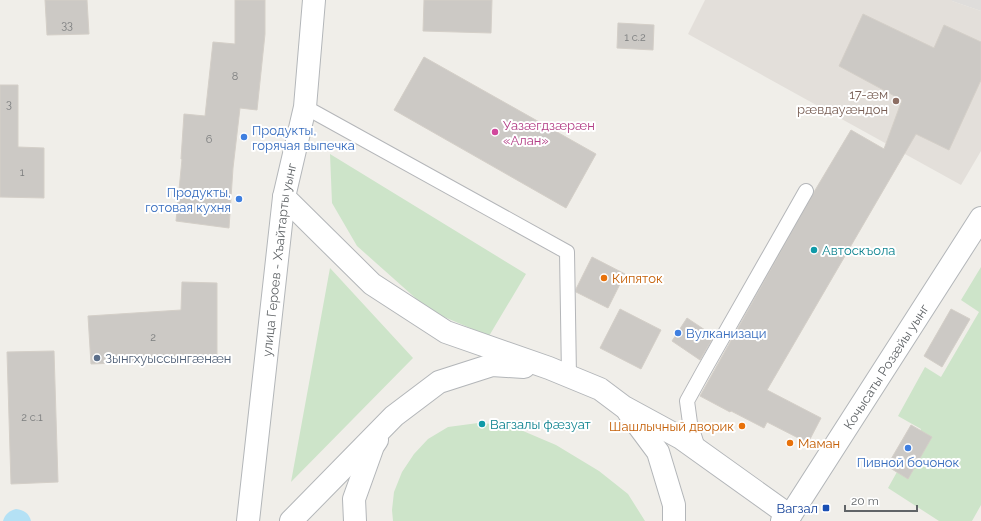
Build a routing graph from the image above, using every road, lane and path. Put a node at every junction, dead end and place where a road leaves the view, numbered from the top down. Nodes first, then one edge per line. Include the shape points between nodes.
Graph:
1 (314, 0) edge
2 (305, 107) junction
3 (806, 191) dead end
4 (284, 197) junction
5 (981, 218) edge
6 (548, 368) junction
7 (569, 376) junction
8 (624, 407) junction
9 (394, 416) junction
10 (699, 451) junction
11 (786, 518) edge
12 (248, 521) edge
13 (291, 521) edge
14 (355, 521) edge
15 (674, 521) edge

1 - 2 street, улица Героев - Хъайтарты уынг
2 - 4 street, улица Героев - Хъайтарты уынг
2 - 7 lane via 567,252
3 - 10 lane via 687,401 690,423
4 - 6 street via 372,284 446,332
4 - 12 street, улица Героев - Хъайтарты уынг
5 - 11 street, Кочысаты Розæйы уынг
6 - 7 street
6 - 9 street via 492,365 439,382
7 - 8 street via 600,389
8 - 10 street via 681,438
8 - 15 street via 658,452 674,505
9 - 13 street
9 - 14 street via 373,446 354,499
10 - 11 street

